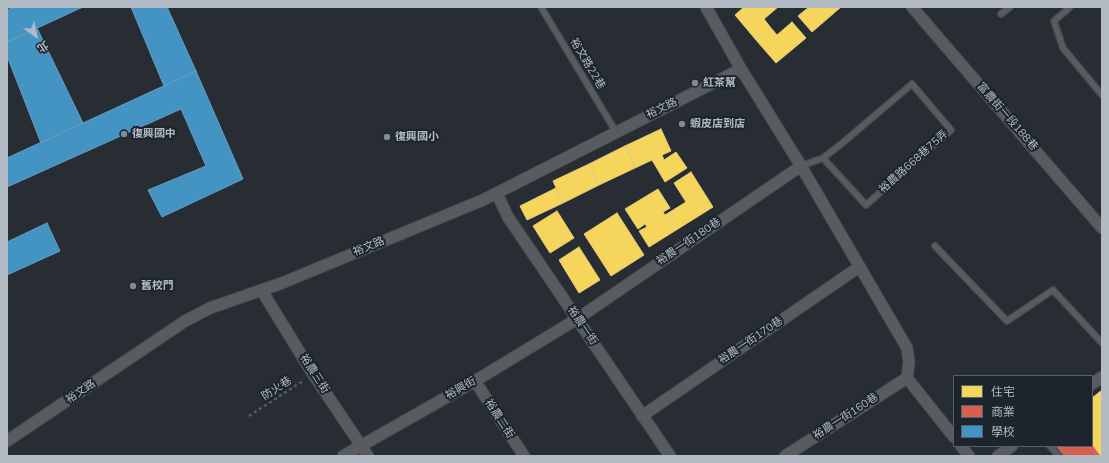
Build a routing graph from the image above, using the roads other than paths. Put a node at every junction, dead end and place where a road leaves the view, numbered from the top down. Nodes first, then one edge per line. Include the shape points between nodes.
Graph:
1 (541, 7) edge
2 (706, 7) edge
3 (912, 7) edge
4 (1010, 7) edge
5 (1070, 7) edge
6 (1001, 14) dead end
7 (741, 69) junction
8 (1102, 95) edge
9 (616, 132) junction
10 (823, 158) junction
11 (801, 166) junction
12 (497, 194) junction
13 (1102, 228) edge
14 (935, 246) dead end
15 (859, 267) junction
16 (262, 290) junction
17 (577, 319) junction
18 (1102, 343) edge
19 (1102, 377) edge
20 (907, 378) junction
21 (475, 381) junction
22 (1093, 383) edge
23 (642, 416) junction
24 (953, 436) edge
25 (7, 441) edge
26 (361, 446) junction
27 (962, 447) edge
28 (1011, 447) edge
29 (1051, 447) edge
30 (343, 456) edge
31 (368, 456) edge
32 (524, 456) edge
33 (670, 456) edge
34 (785, 456) edge
35 (969, 456) edge
36 (998, 456) edge
37 (1059, 456) edge

1 - 9 lane, 裕文路22巷
2 - 7 street
3 - 13 street, 富農街一段188巷
4 - 6 lane
5 - 8 lane via 1054,20 1063,48
7 - 9 street, 裕文路
7 - 11 street
9 - 12 street, 裕文路
10 - 10 lane, 裕農路668巷75弄 via 912,84 951,130 866,205
10 - 11 lane, 裕農路668巷75弄
11 - 15 street
11 - 17 street, 裕農一街180巷
12 - 16 street, 裕文路
12 - 17 street, 裕農一街 via 508,217
14 - 18 lane via 1006,321 1053,290
15 - 20 street via 907,348
15 - 23 street, 裕農一街170巷
16 - 25 street, 裕文路 via 210,308 185,321
16 - 26 street, 裕農三街
17 - 21 street, 裕興街
17 - 23 street, 裕農一街
19 - 22 street
20 - 24 street
20 - 34 street, 裕農一街160巷
21 - 26 street, 裕興街
21 - 32 street, 裕農二街
23 - 33 street, 裕農一街
26 - 30 street, 裕興街
26 - 31 street, 裕農三街
27 - 35 street
28 - 36 street
29 - 37 lane

